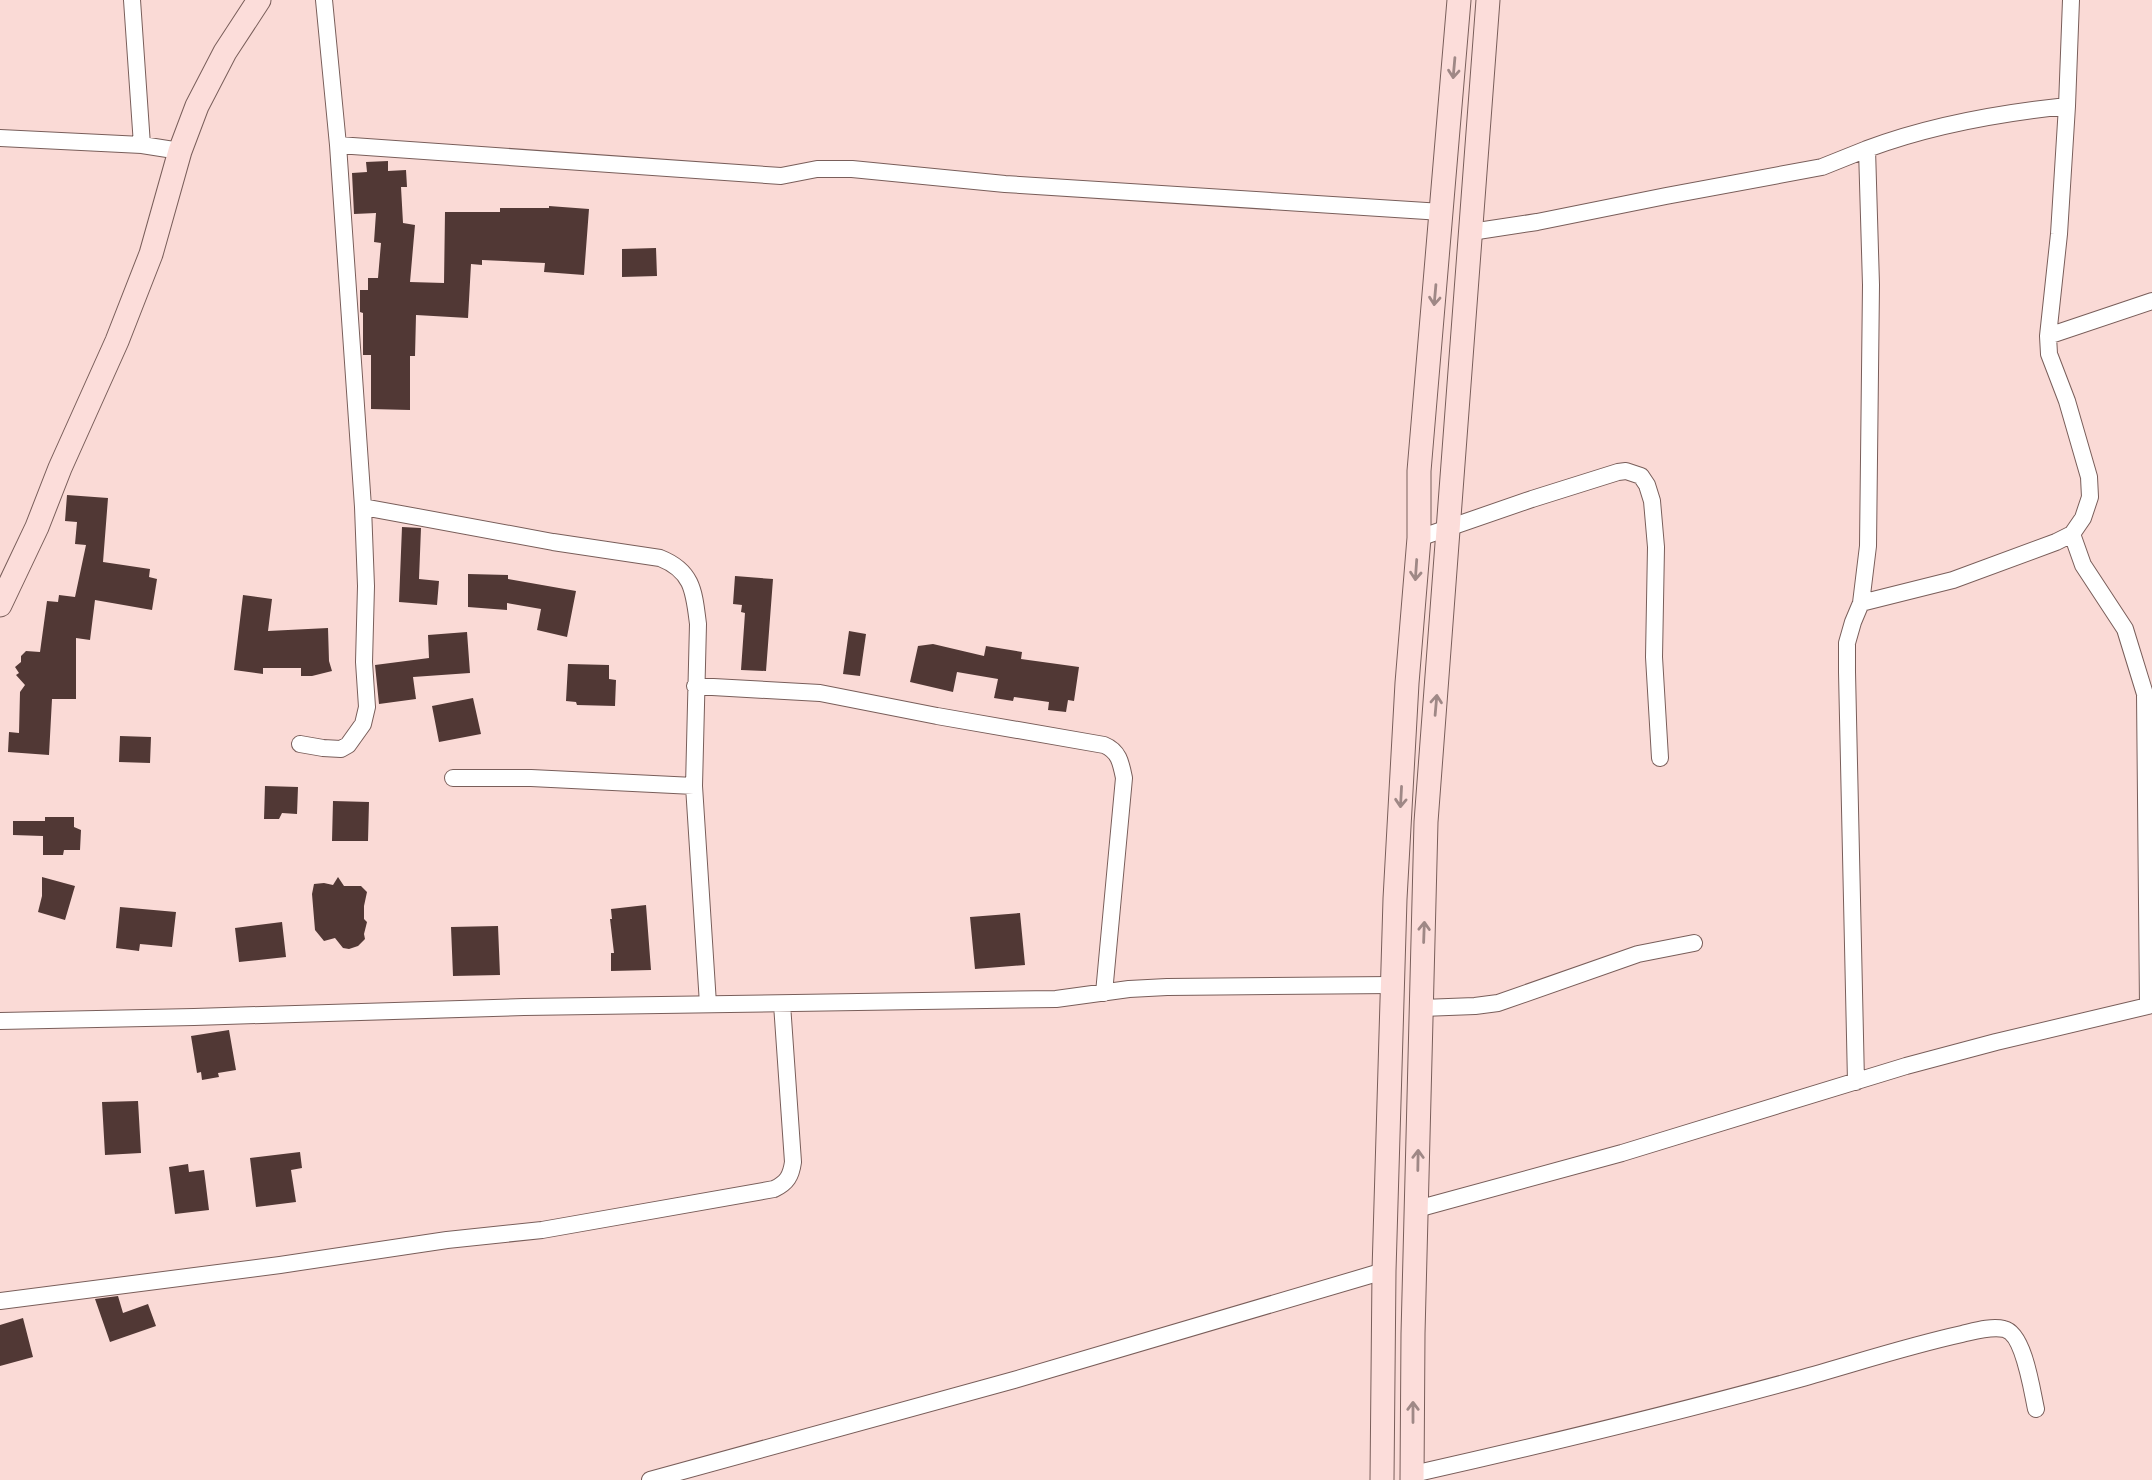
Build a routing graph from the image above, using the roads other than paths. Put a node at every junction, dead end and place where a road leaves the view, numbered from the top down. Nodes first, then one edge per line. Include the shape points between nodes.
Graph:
1 (132, 0) edge
2 (259, 0) edge
3 (324, 0) edge
4 (1459, 0) edge
5 (1488, 0) edge
6 (2071, 0) edge
7 (2067, 106) junction
8 (0, 138) edge
9 (142, 145) junction
10 (338, 145) junction
11 (1867, 149) junction
12 (180, 151) junction
13 (1442, 212) junction
14 (1471, 232) junction
15 (2152, 301) edge
16 (2048, 336) junction
17 (362, 507) junction
18 (1448, 529) junction
19 (2072, 534) junction
20 (1419, 538) junction
21 (1861, 603) junction
22 (0, 606) edge
23 (695, 686) junction
24 (300, 744) dead end
25 (1660, 758) dead end
26 (453, 778) dead end
27 (694, 786) junction
28 (1694, 943) dead end
29 (1393, 985) junction
30 (1104, 993) junction
31 (708, 1004) junction
32 (782, 1004) junction
33 (2150, 1006) edge
34 (1422, 1008) junction
35 (0, 1021) edge
36 (1856, 1082) junction
37 (1417, 1209) junction
38 (1384, 1271) junction
39 (0, 1301) edge
40 (2036, 1409) dead end
41 (1412, 1477) edge
42 (650, 1480) edge
43 (1382, 1480) edge

1 - 9 street
2 - 12 main road via 225,52
3 - 10 street
4 -> 13 main road
5 - 14 main road
6 - 7 street
7 - 11 street via 1936,127
7 - 16 street
8 - 9 street
9 - 12 street
10 - 13 street via 782,176 852,169 1005,184
10 - 17 street
11 - 14 street via 1810,170
11 - 21 street via 1871,366 1868,546
12 - 22 main road via 150,254 117,341
13 -> 20 main road via 1419,471
14 - 18 main road
15 - 16 street
16 - 19 street via 2049,355 2090,477 2090,497
17 - 23 street via 672,562 690,581 695,597
17 - 24 street via 367,707 363,724 341,749
18 - 20 street
18 - 25 street via 1618,472 1641,476 1652,501 1656,547 1654,657
34 -> 18 main road via 1426,822
19 - 21 street via 1953,579
19 - 33 street via 2083,565 2125,629 2145,694
20 -> 29 main road
21 - 36 street via 1847,643
23 - 27 street
23 - 30 street via 820,693 1112,748 1124,778
26 - 27 street
27 - 31 street
28 - 34 street via 1638,954 1498,1003
29 - 30 street via 1167,987
29 - 38 main road
30 - 32 street via 1056,999
31 - 32 street
31 - 35 street
32 - 39 street via 793,1162 784,1185 774,1189 542,1230
33 - 36 street
37 -> 34 main road
36 - 37 street via 1634,1150
41 -> 37 main road
38 - 42 street via 1014,1380
38 - 43 main road
40 - 41 street via 2029,1370 2014,1335 2006,1328 1988,1329

